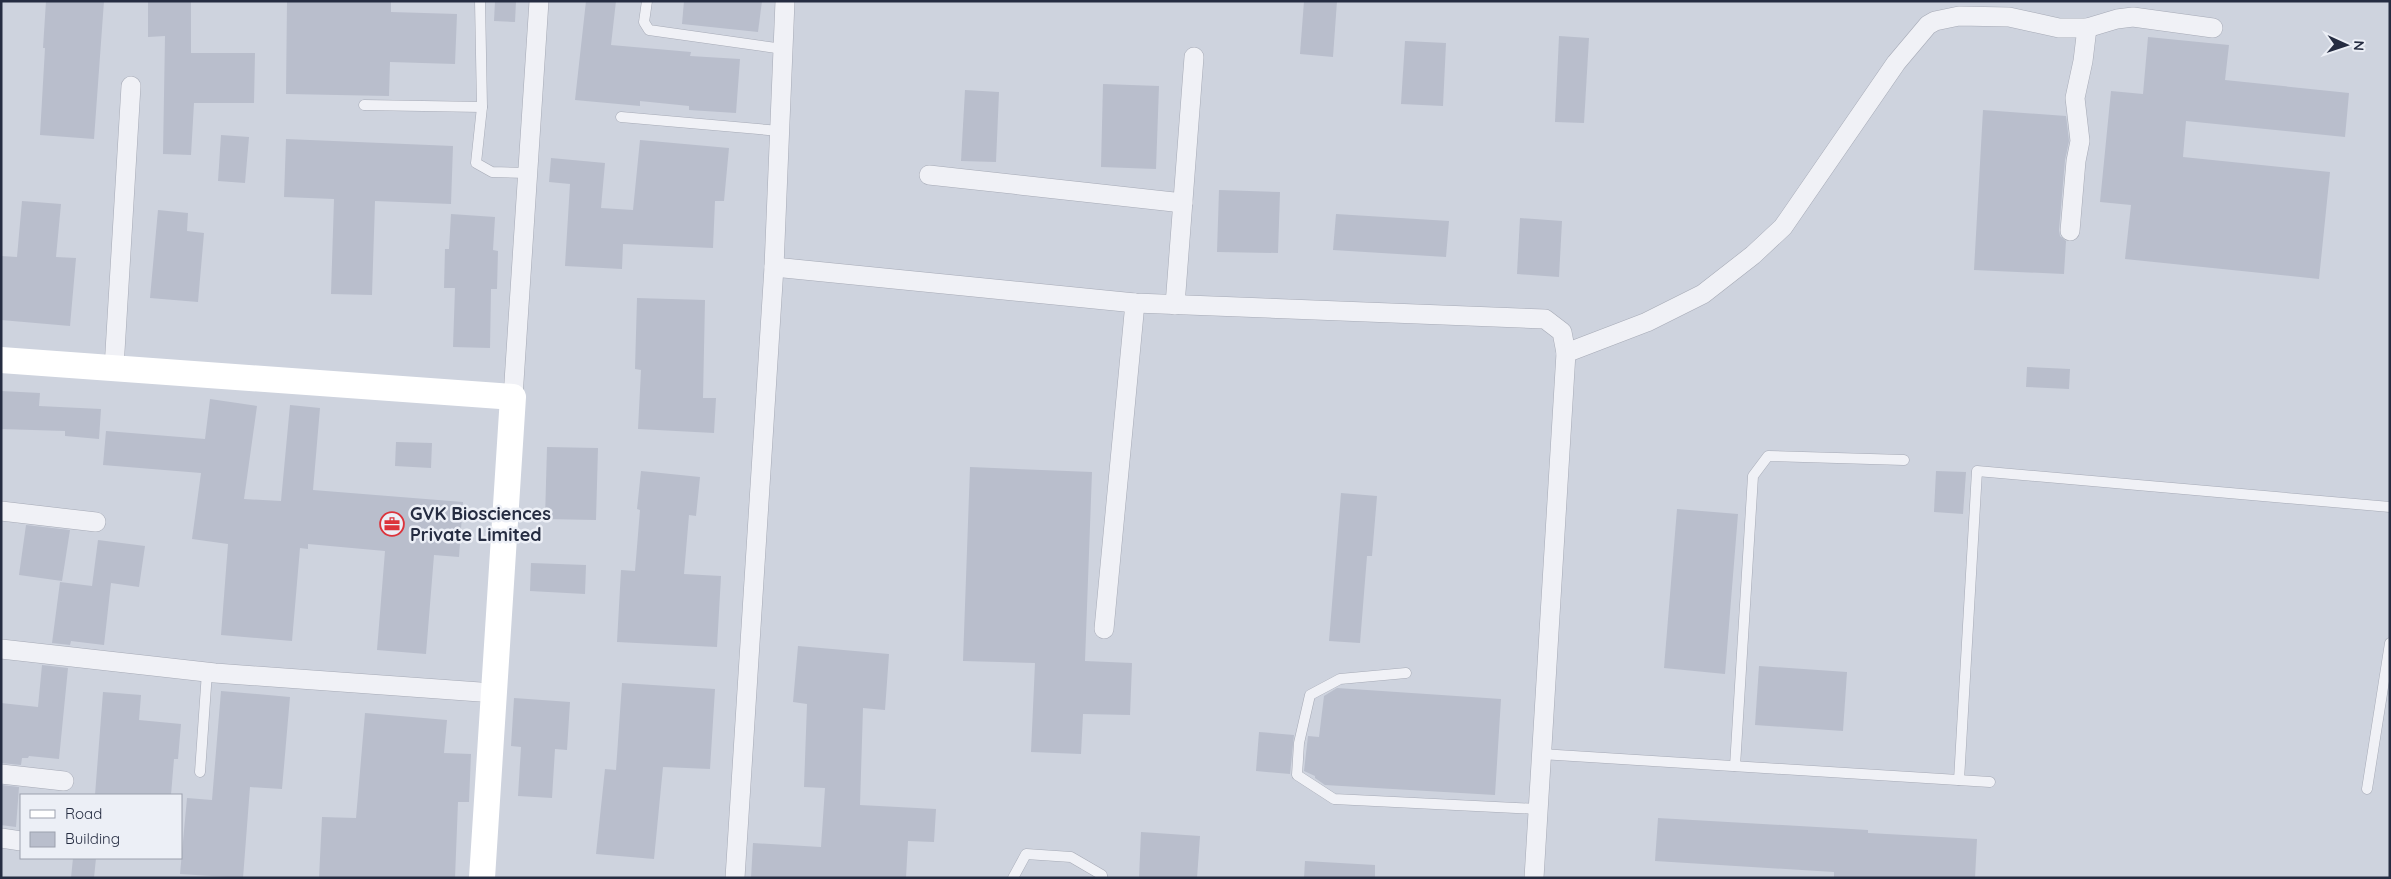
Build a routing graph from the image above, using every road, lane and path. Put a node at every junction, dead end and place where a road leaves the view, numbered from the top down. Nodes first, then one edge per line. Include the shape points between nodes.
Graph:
1 (480, 1) edge
2 (539, 1) edge
3 (647, 1) edge
4 (785, 1) edge
5 (2087, 28) junction
6 (2213, 28) dead end
7 (783, 49) junction
8 (1194, 57) dead end
9 (131, 86) dead end
10 (364, 105) dead end
11 (482, 107) junction
12 (621, 117) dead end
13 (780, 131) junction
14 (528, 173) junction
15 (928, 175) dead end
16 (1183, 203) junction
17 (2070, 232) dead end
18 (774, 267) junction
19 (1135, 303) junction
20 (1175, 305) junction
21 (1566, 352) junction
22 (1, 360) edge
23 (114, 368) junction
24 (512, 397) junction
25 (1904, 460) dead end
26 (2390, 507) edge
27 (1, 511) edge
28 (96, 522) dead end
29 (1104, 629) dead end
30 (2390, 643) edge
31 (1, 649) edge
32 (207, 672) junction
33 (1406, 673) dead end
34 (494, 693) junction
35 (1541, 754) junction
36 (1735, 766) junction
37 (200, 772) dead end
38 (1, 774) edge
39 (1959, 780) junction
40 (64, 781) dead end
41 (1990, 782) dead end
42 (2367, 789) dead end
43 (1538, 809) junction
44 (1, 838) edge
45 (20, 841) edge
46 (482, 878) edge
47 (734, 878) edge
48 (1013, 878) edge
49 (1102, 878) edge
50 (1534, 878) edge

1 - 11 lane
2 - 14 street
3 - 7 lane via 644,22 649,30
4 - 7 street
5 - 6 street via 2133,17
5 - 17 street via 2075,98 2080,140
5 - 21 street via 2059,28 2009,17 1973,16 1946,18 1928,25 1896,63 1783,227 1753,255 1703,294 1647,322
7 - 13 street
8 - 16 street
9 - 23 street
10 - 11 lane
11 - 14 lane via 476,163 492,172
12 - 13 lane
13 - 18 street
14 - 24 street
15 - 16 street
16 - 20 street
18 - 19 street
18 - 47 street
19 - 20 street
19 - 29 street
20 - 21 street via 1545,319 1562,332
21 - 35 street
22 - 23 street
23 - 24 street
24 - 34 street
25 - 36 lane via 1768,456 1753,476
26 - 39 lane via 1977,471
27 - 28 street
30 - 42 lane
31 - 32 street
32 - 34 street
32 - 37 lane
33 - 43 lane via 1340,679 1310,695 1299,743 1297,775 1334,799
34 - 46 street
35 - 36 lane
35 - 43 street
36 - 39 lane
38 - 40 street
39 - 41 lane
43 - 50 street
44 - 45 street
48 - 49 lane via 1026,854 1071,857

